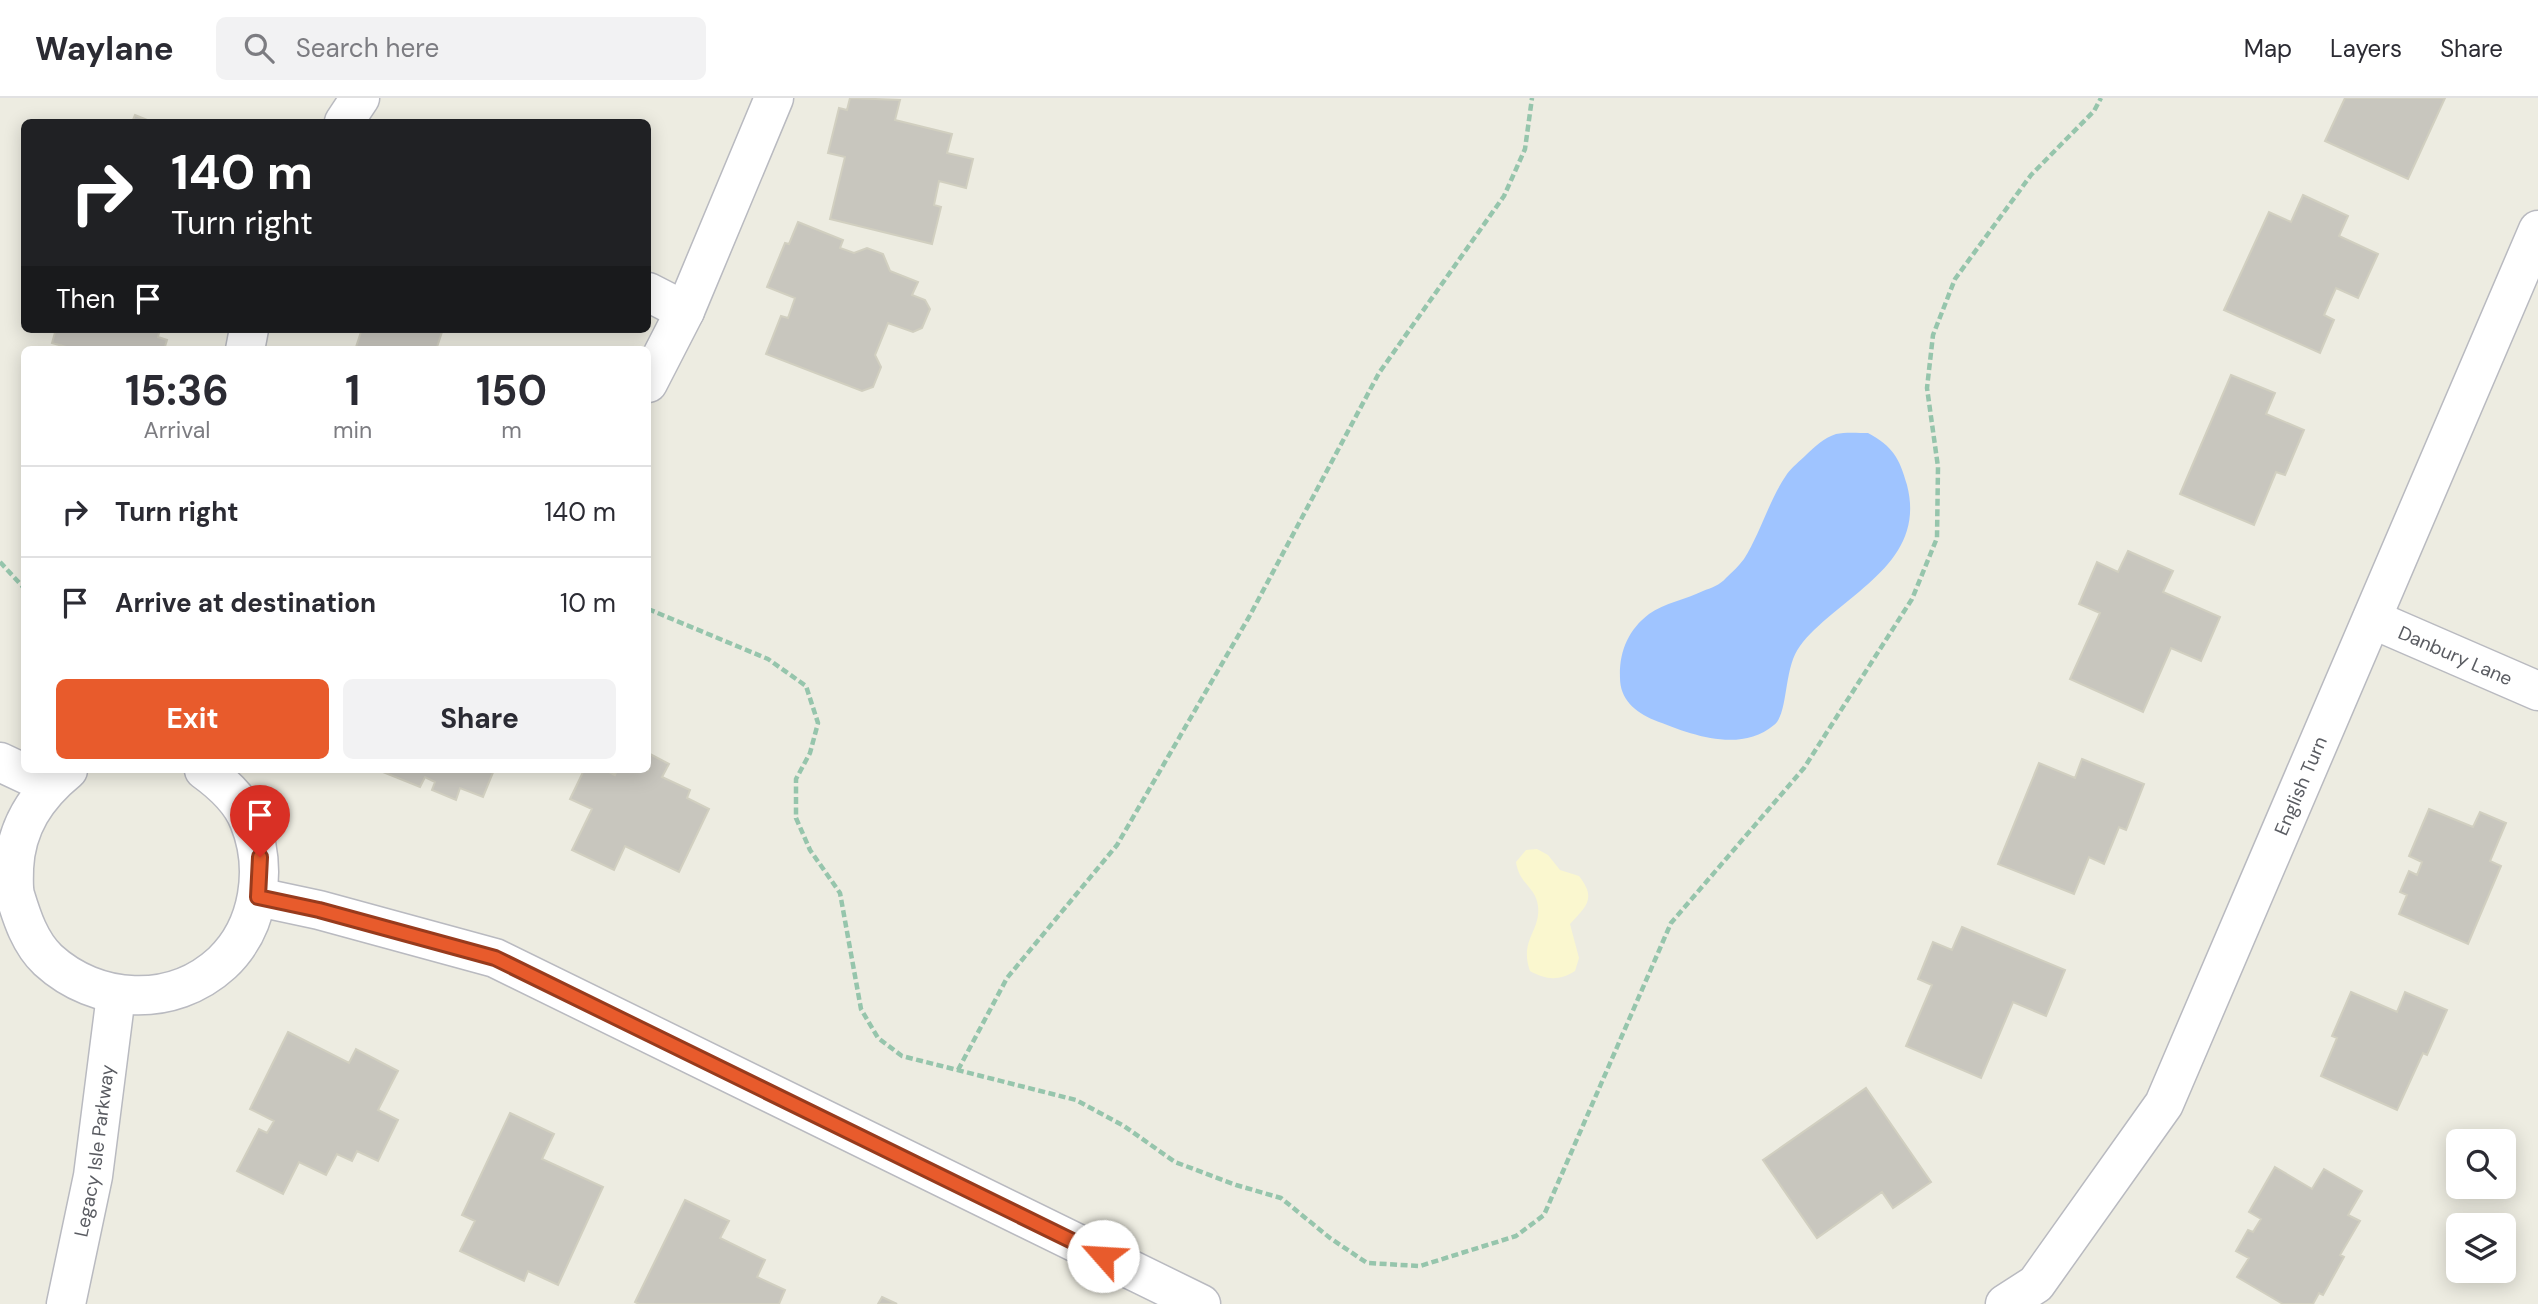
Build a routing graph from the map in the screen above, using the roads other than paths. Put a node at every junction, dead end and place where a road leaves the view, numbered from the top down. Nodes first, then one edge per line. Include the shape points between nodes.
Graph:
1 (360, 98) edge
2 (774, 98) edge
3 (346, 119) edge
4 (2538, 230) edge
5 (651, 294) edge
6 (685, 311) junction
7 (651, 377) edge
8 (2372, 619) junction
9 (2538, 691) edge
10 (0, 762) edge
11 (21, 768) edge
12 (40, 773) edge
13 (208, 773) edge
14 (58, 778) edge
15 (8, 842) edge
16 (258, 897) junction
17 (116, 995) junction
18 (66, 1304) edge
19 (1200, 1304) edge
20 (2005, 1304) edge

1 - 3 street
2 - 6 street
4 - 8 street, English Turn
5 - 6 street
6 - 7 street
8 - 9 street, Danbury Lane
8 - 20 street, English Turn via 2164,1104 2036,1284
10 - 11 street
12 - 14 street
13 - 16 street via 226,786 249,819 260,857
14 - 15 street
15 - 17 street via 13,887 24,926 47,959 79,983
16 - 17 street via 245,933 222,963 190,985 154,996
16 - 19 street via 495,958
17 - 18 street, Legacy Isle Parkway via 93,1176

